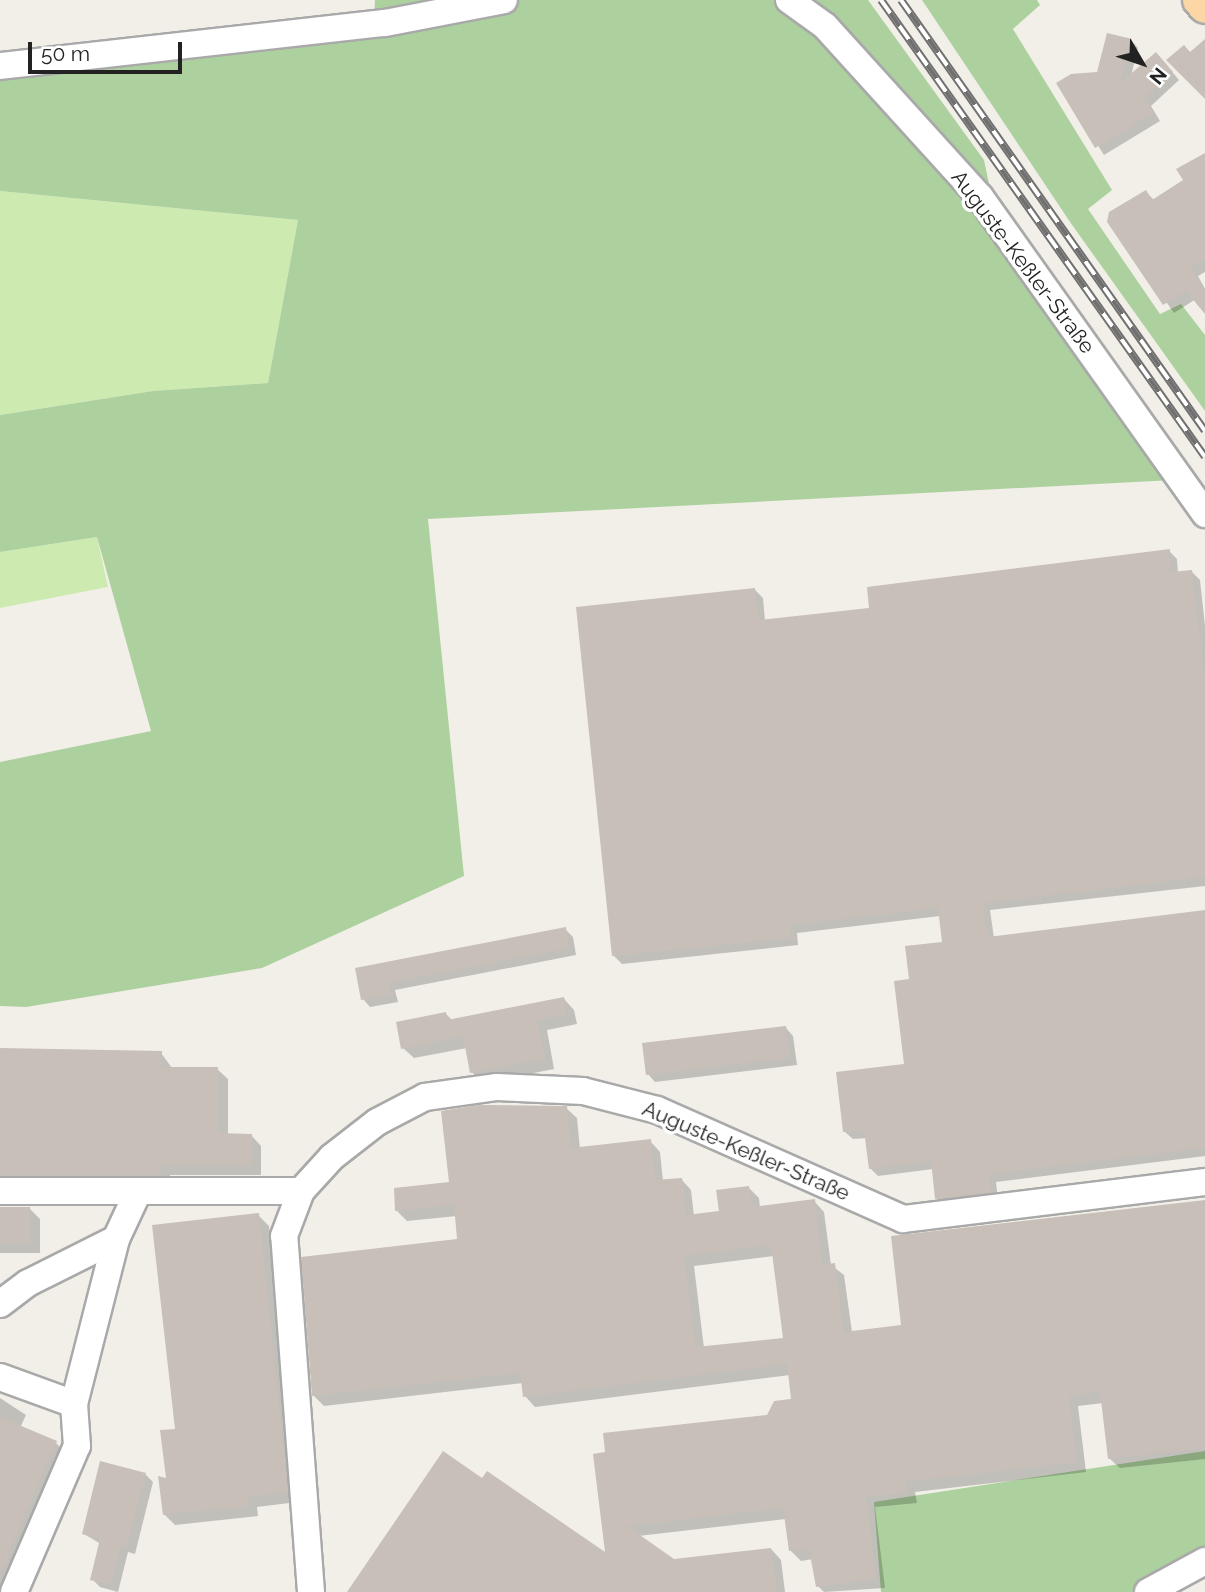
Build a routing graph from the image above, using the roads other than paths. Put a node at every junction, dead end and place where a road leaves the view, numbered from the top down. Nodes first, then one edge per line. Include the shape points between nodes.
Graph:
1 (504, 0) edge
2 (789, 0) edge
3 (1199, 0) edge
4 (1205, 7) edge
5 (0, 66) edge
6 (1205, 514) edge
7 (1205, 1182) edge
8 (0, 1191) edge
9 (301, 1191) junction
10 (137, 1194) junction
11 (116, 1239) junction
12 (0, 1304) edge
13 (0, 1377) edge
14 (74, 1404) junction
15 (1205, 1561) edge
16 (14, 1592) edge
17 (311, 1592) edge
18 (1148, 1592) edge

1 - 5 street via 385,23
2 - 6 street, Auguste-Keßler-Straße via 825,26 980,197
3 - 4 main road
7 - 9 street, Auguste-Keßler-Straße via 903,1219 657,1110 583,1091 496,1087 425,1097 377,1122 332,1157
8 - 10 street
9 - 10 street
9 - 17 street, Auguste-Keßler-Straße via 284,1236
10 - 11 street
11 - 12 street via 28,1283
11 - 14 street
13 - 14 street
14 - 16 street via 77,1446
15 - 18 street

